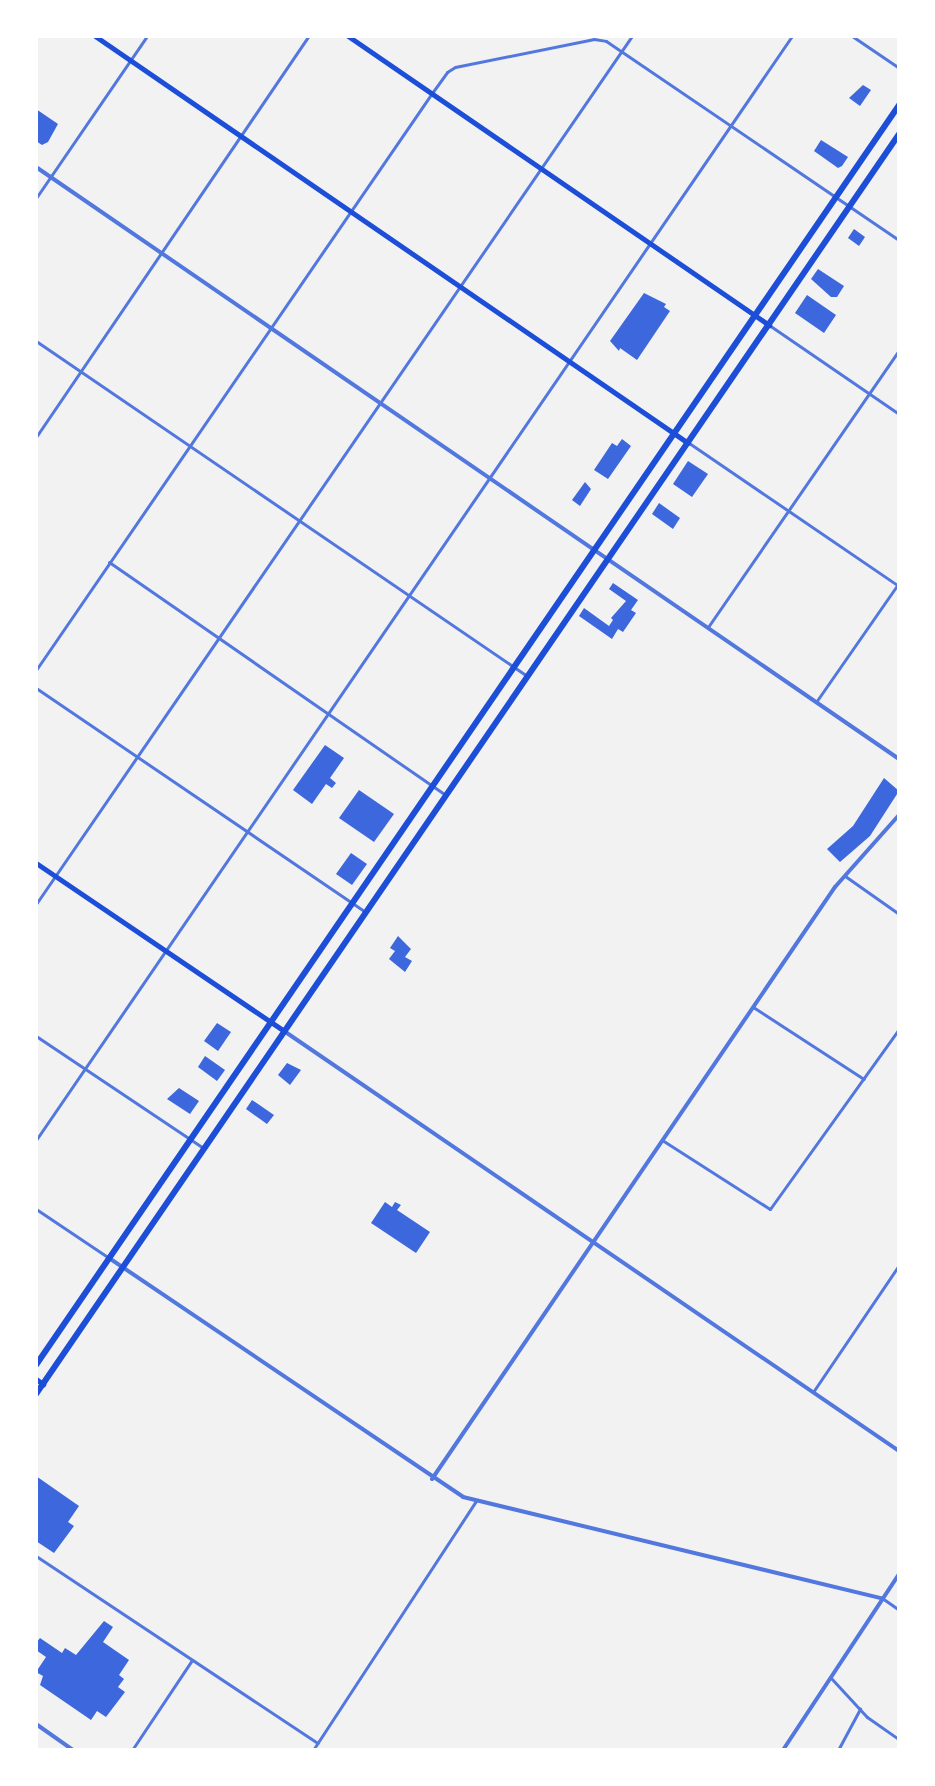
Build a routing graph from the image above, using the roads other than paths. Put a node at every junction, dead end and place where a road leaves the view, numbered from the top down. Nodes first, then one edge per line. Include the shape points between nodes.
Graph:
1 (95, 36) edge
2 (147, 36) edge
3 (309, 36) edge
4 (348, 36) edge
5 (632, 36) edge
6 (792, 36) edge
7 (852, 36) edge
8 (621, 51) junction
9 (130, 60) junction
10 (899, 68) edge
11 (432, 93) junction
12 (899, 105) edge
13 (730, 126) junction
14 (899, 134) edge
15 (241, 135) junction
16 (36, 167) edge
17 (540, 169) junction
18 (50, 177) junction
19 (835, 197) junction
20 (36, 198) edge
21 (849, 207) junction
22 (351, 211) junction
23 (899, 240) edge
24 (649, 243) junction
25 (161, 252) junction
26 (459, 286) junction
27 (755, 316) junction
28 (769, 325) junction
29 (271, 327) junction
30 (36, 341) edge
31 (899, 350) edge
32 (569, 361) junction
33 (80, 371) junction
34 (869, 394) junction
35 (380, 402) junction
36 (899, 414) edge
37 (673, 433) junction
38 (36, 437) edge
39 (689, 443) junction
40 (189, 445) junction
41 (489, 478) junction
42 (789, 510) junction
43 (299, 520) junction
44 (594, 550) junction
45 (608, 560) junction
46 (109, 562) junction
47 (899, 585) edge
48 (408, 595) junction
49 (707, 628) junction
50 (218, 637) junction
51 (514, 667) junction
52 (36, 670) edge
53 (527, 676) junction
54 (36, 688) edge
55 (816, 702) junction
56 (328, 713) junction
57 (138, 755) junction
58 (899, 759) edge
59 (431, 786) junction
60 (447, 797) junction
61 (899, 815) edge
62 (246, 831) junction
63 (36, 863) edge
64 (55, 876) junction
65 (845, 876) junction
66 (351, 903) junction
67 (36, 904) edge
68 (366, 913) junction
69 (899, 914) edge
70 (165, 951) junction
71 (753, 1007) junction
72 (271, 1022) junction
73 (899, 1029) edge
74 (284, 1031) junction
75 (36, 1036) edge
76 (85, 1068) junction
77 (864, 1079) junction
78 (191, 1139) junction
79 (36, 1140) edge
80 (662, 1140) junction
81 (204, 1149) junction
82 (36, 1209) edge
83 (594, 1243) junction
84 (109, 1258) junction
85 (899, 1265) edge
86 (123, 1268) junction
87 (36, 1365) edge
88 (36, 1379) edge
89 (43, 1384) junction
90 (813, 1392) junction
91 (36, 1394) edge
92 (899, 1451) edge
93 (432, 1479) junction
94 (476, 1501) junction
95 (36, 1556) edge
96 (899, 1574) edge
97 (882, 1598) junction
98 (899, 1610) edge
99 (192, 1660) junction
100 (831, 1678) junction
101 (860, 1709) junction
102 (36, 1724) edge
103 (899, 1739) edge
104 (317, 1743) junction
105 (73, 1750) edge
106 (132, 1750) edge
107 (313, 1750) edge
108 (783, 1750) edge
109 (838, 1750) edge

1 - 9 main road
2 - 9 street
3 - 15 street
4 - 11 main road
5 - 8 street
6 - 13 street
7 - 10 street
8 - 11 street via 594,39 455,67
8 - 13 street
8 - 17 street
9 - 15 main road
9 - 18 street
11 - 17 main road
11 - 22 street
12 - 19 highway
13 - 19 street
13 - 24 street
14 - 21 highway
15 - 22 main road
15 - 25 street
16 - 18 street
17 - 24 main road
17 - 26 street
18 - 20 street
18 - 25 street
19 - 21 street
19 - 27 highway
21 - 23 street
21 - 28 highway
22 - 26 main road
22 - 29 street
24 - 27 main road
24 - 32 street
25 - 29 street
25 - 33 street
26 - 32 main road
26 - 35 street
27 - 28 main road
27 - 37 highway
28 - 34 street
28 - 39 highway
29 - 35 street
29 - 40 street
30 - 33 street
31 - 34 street
32 - 37 main road
32 - 41 street
33 - 38 street
33 - 40 street
34 - 36 street
34 - 42 street
35 - 41 street
35 - 43 street
37 - 39 main road
37 - 44 highway
39 - 42 street
39 - 45 highway
40 - 43 street
40 - 46 street
41 - 44 street
41 - 48 street
42 - 47 street
42 - 49 street
43 - 48 street
43 - 50 street
44 - 45 street
44 - 51 highway
45 - 49 street
45 - 53 highway
46 - 50 street
46 - 52 street
47 - 55 street
48 - 51 street
48 - 56 street
49 - 55 street
50 - 56 street
50 - 57 street
51 - 53 street
51 - 59 highway
53 - 60 highway
54 - 57 street
55 - 58 street
56 - 59 street
56 - 62 street
57 - 62 street
57 - 64 street
59 - 60 street
59 - 66 highway
60 - 68 highway
61 - 65 street
62 - 66 street
62 - 70 street
63 - 64 main road
64 - 67 street
64 - 70 main road
65 - 69 street
65 - 71 street
66 - 68 street
66 - 72 highway
68 - 74 highway
70 - 72 main road
70 - 76 street
71 - 77 street
71 - 80 street
72 - 74 main road
72 - 78 highway
73 - 77 street
74 - 81 highway
74 - 83 street
75 - 76 street
76 - 78 street
76 - 79 street
77 - 80 street via 770,1209
78 - 81 street
78 - 84 highway
80 - 83 street
81 - 86 highway
82 - 84 street
83 - 90 street
83 - 93 street
84 - 86 street
84 - 87 highway
85 - 90 street
86 - 89 highway
86 - 93 street
88 - 89 main road
89 - 91 highway
90 - 92 street
93 - 94 street
94 - 97 street
94 - 104 street
95 - 99 street
96 - 97 street
97 - 98 street
97 - 100 street
99 - 104 street
99 - 106 street
100 - 101 street
100 - 108 street
101 - 103 street
101 - 109 street
102 - 105 street
104 - 107 street

